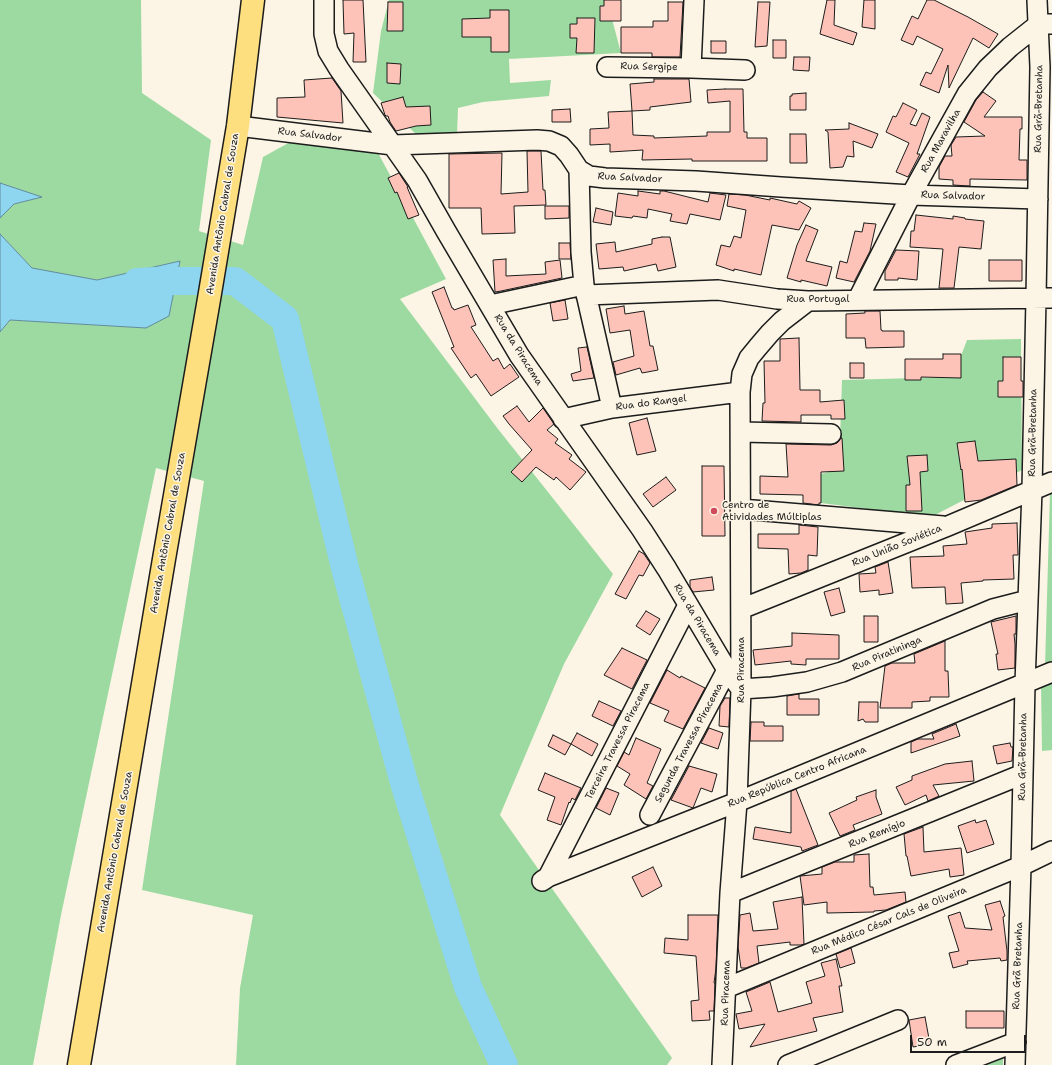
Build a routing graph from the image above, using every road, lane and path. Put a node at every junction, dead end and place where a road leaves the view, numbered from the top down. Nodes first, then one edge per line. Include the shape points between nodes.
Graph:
1 (253, 0) edge
2 (324, 0) edge
3 (694, 0) edge
4 (1037, 0) edge
5 (1045, 24) edge
6 (607, 67) dead end
7 (691, 68) junction
8 (745, 70) dead end
9 (1046, 124) edge
10 (238, 126) junction
11 (393, 145) junction
12 (579, 170) junction
13 (910, 195) junction
14 (1038, 199) junction
15 (585, 290) junction
16 (1044, 298) edge
17 (858, 299) junction
18 (808, 301) junction
19 (490, 304) junction
20 (740, 392) junction
21 (612, 408) junction
22 (563, 419) junction
23 (741, 432) junction
24 (831, 434) dead end
25 (1052, 482) edge
26 (1032, 490) junction
27 (741, 509) junction
28 (948, 526) junction
29 (1028, 600) junction
30 (688, 605) junction
31 (741, 609) junction
32 (727, 670) junction
33 (1052, 672) edge
34 (1025, 684) junction
35 (741, 689) junction
36 (1023, 774) junction
37 (737, 802) junction
38 (650, 815) dead end
39 (1052, 851) edge
40 (1021, 866) junction
41 (545, 879) joint
42 (730, 893) junction
43 (726, 988) junction
44 (898, 1020) dead end
45 (1016, 1042) junction
46 (78, 1065) edge
47 (722, 1065) edge
48 (788, 1065) edge
49 (956, 1065) edge
50 (1015, 1065) edge

1 - 10 main road, Avenida Antônio Cabral de Souza
2 - 11 street, Rua da Piracema via 324,34 328,51
3 - 7 street, Rua Sergipe
4 - 5 street, Rua Grã-Bretanha
5 - 9 street, Rua Grã-Bretanha via 1040,67
5 - 13 street, Rua Maravilha via 1010,47 988,68 967,94
6 - 7 street, Rua Sergipe
7 - 8 street, Rua Sergipe
9 - 14 street, Rua Grã-Bretanha
10 - 11 street, Rua Salvador
10 - 46 main road, Avenida Antônio Cabral de Souza
11 - 12 street, Rua Salvador via 549,141 561,146
11 - 19 street, Rua da Piracema via 418,180
12 - 13 street, Rua Salvador via 589,176 605,178 696,180
12 - 15 street via 581,252
13 - 14 street, Rua Salvador
13 - 17 street, Rua Maravilha
14 - 16 street, Rua Grã-Bretanha
15 - 18 street, Rua Portugal via 718,290
15 - 19 street, Rua Portugal
15 - 21 street
16 - 17 street, Rua Portugal
16 - 26 street, Rua Grã-Bretanha
17 - 18 street, Rua Portugal
18 - 20 street, Rua Piracema via 782,321 749,358 742,374
19 - 22 street, Rua da Piracema via 519,355
20 - 21 street, Rua do Rangel
20 - 23 street, Rua Piracema
21 - 22 street, Rua do Rangel
22 - 30 street, Rua da Piracema via 642,530
23 - 24 street
23 - 27 street, Rua Piracema
25 - 26 street, Rua União Soviética
26 - 28 street, Rua União Soviética
26 - 29 street, Rua Grã-Bretanha
27 - 28 street
27 - 31 street, Rua Piracema
28 - 31 street, Rua União Soviética
29 - 34 street, Rua Grã-Bretanha
29 - 35 street, Rua Piratininga via 986,612 842,672 807,682
30 - 32 street, Rua da Piracema
30 - 41 street, Terceira Travessa Piracema
31 - 35 street, Rua Piracema
32 - 35 street, Rua da Piracema
32 - 38 street, Segunda Travessa Piracema
33 - 34 street, Rua República Centro Africana
34 - 36 street, Rua Grã-Bretanha
34 - 37 street, Rua República Centro Africana
35 - 37 street, Rua Piracema
36 - 40 street, Rua Grã-Bretanha
36 - 42 street, Rua Remígio
37 - 41 street, Rua República Centro Africana
37 - 42 street, Rua Piracema
39 - 40 street, Rua Médico César Cals de Oliveira
40 - 43 street, Rua Médico César Cals de Oliveira
40 - 45 street, Rua Grã Bretanha
42 - 43 street, Rua Piracema
43 - 47 street, Rua Piracema
44 - 48 street
45 - 49 street
45 - 50 street, Rua Grã Bretanha

